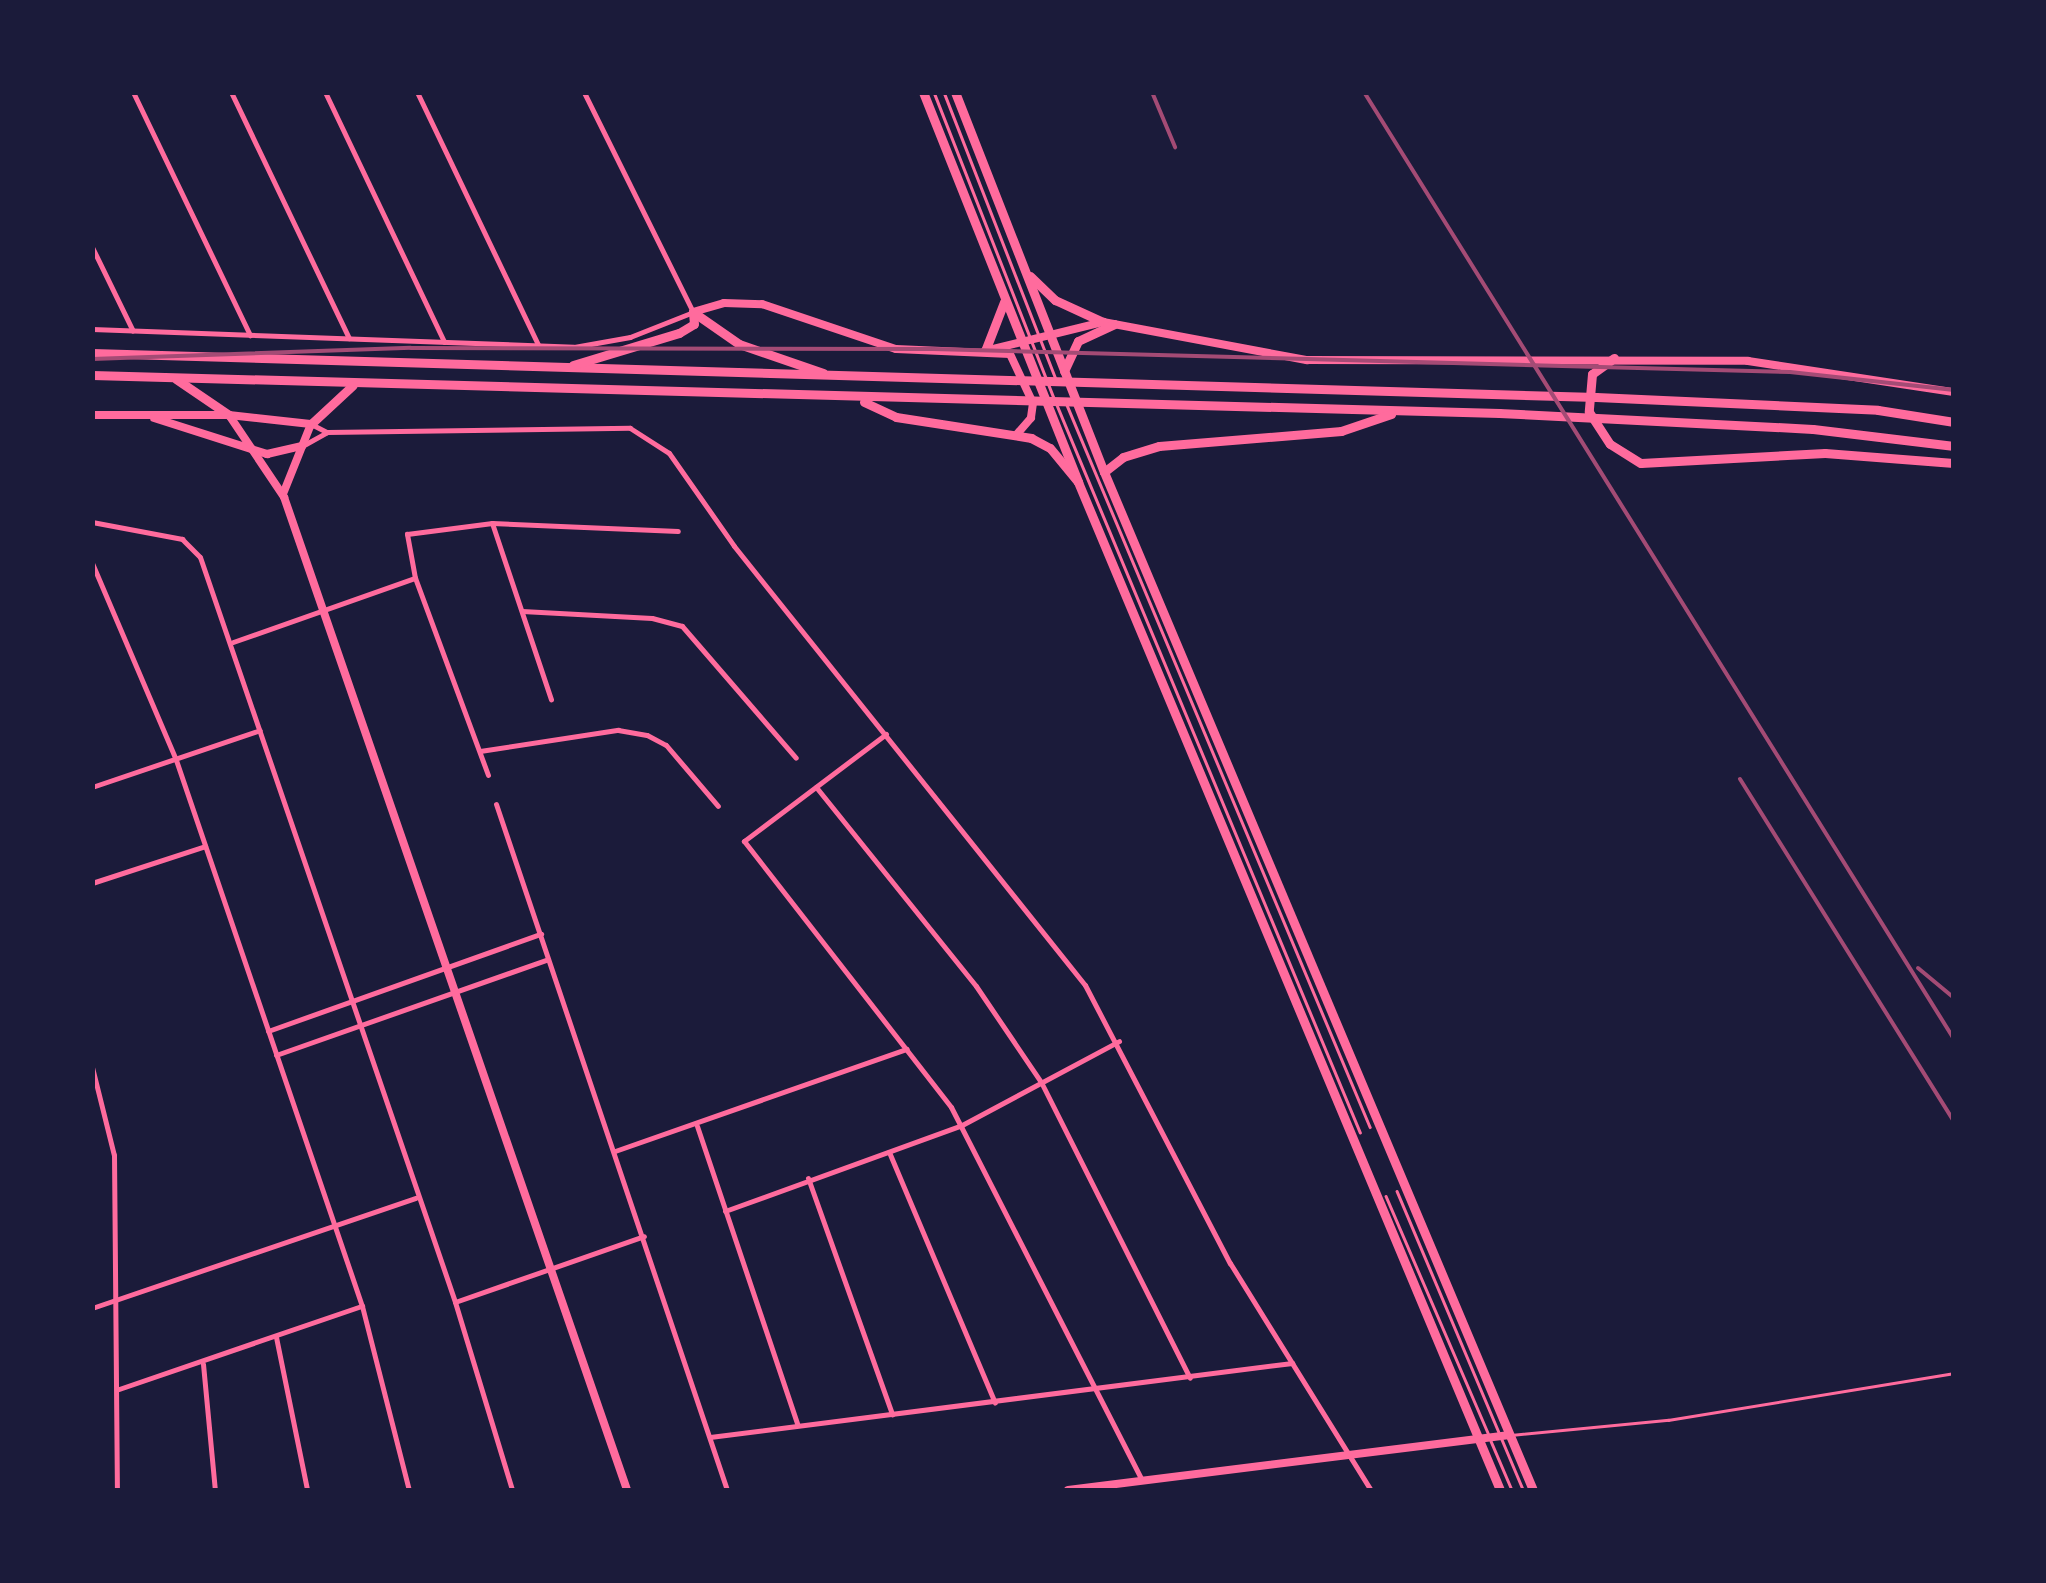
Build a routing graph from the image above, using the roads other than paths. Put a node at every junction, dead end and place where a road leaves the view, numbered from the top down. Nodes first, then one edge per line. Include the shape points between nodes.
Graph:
1 (133, 92) edge
2 (231, 92) edge
3 (326, 92) edge
4 (416, 92) edge
5 (584, 92) edge
6 (922, 92) edge
7 (934, 92) edge
8 (944, 92) edge
9 (955, 92) edge
10 (92, 247) edge
11 (1025, 270) junction
12 (1003, 294) junction
13 (693, 312) junction
14 (1108, 323) junction
15 (92, 328) edge
16 (133, 331) junction
17 (250, 336) junction
18 (1035, 337) junction
19 (349, 338) junction
20 (444, 342) junction
21 (538, 345) junction
22 (985, 351) junction
23 (92, 354) edge
24 (1614, 358) junction
25 (559, 369) junction
26 (1064, 371) junction
27 (92, 375) edge
28 (174, 377) junction
29 (835, 377) junction
30 (353, 384) junction
31 (1954, 392) edge
32 (861, 400) junction
33 (1393, 412) junction
34 (92, 414) edge
35 (229, 414) junction
36 (152, 418) junction
37 (1954, 422) edge
38 (311, 424) junction
39 (328, 432) junction
40 (1016, 435) junction
41 (302, 446) junction
42 (1954, 446) edge
43 (257, 451) junction
44 (1954, 463) edge
45 (1104, 472) junction
46 (1078, 482) junction
47 (283, 494) junction
48 (92, 522) edge
49 (492, 522) junction
50 (678, 531) dead end
51 (92, 563) edge
52 (415, 578) junction
53 (324, 608) junction
54 (522, 611) junction
55 (232, 642) junction
56 (551, 699) dead end
57 (261, 730) junction
58 (886, 734) junction
59 (480, 751) junction
60 (796, 758) dead end
61 (176, 760) junction
62 (488, 775) dead end
63 (816, 787) junction
64 (92, 788) edge
65 (496, 804) dead end
66 (718, 806) dead end
67 (205, 846) junction
68 (92, 883) edge
69 (541, 934) junction
70 (548, 958) junction
71 (448, 968) junction
72 (456, 992) junction
73 (353, 1000) junction
74 (360, 1026) junction
75 (268, 1031) junction
76 (1119, 1041) junction
77 (907, 1049) junction
78 (276, 1055) junction
79 (92, 1066) edge
80 (1041, 1082) junction
81 (698, 1126) junction
82 (962, 1126) junction
83 (1370, 1127) dead end
84 (1360, 1132) dead end
85 (615, 1150) junction
86 (888, 1152) junction
87 (808, 1178) junction
88 (1397, 1191) dead end
89 (1386, 1196) dead end
90 (416, 1198) junction
91 (726, 1211) junction
92 (333, 1222) junction
93 (644, 1236) junction
94 (553, 1266) junction
95 (115, 1300) junction
96 (455, 1302) junction
97 (362, 1306) junction
98 (92, 1308) edge
99 (276, 1337) junction
100 (1293, 1363) junction
101 (203, 1364) junction
102 (1954, 1373) edge
103 (1190, 1378) junction
104 (1095, 1388) junction
105 (117, 1390) junction
106 (994, 1403) junction
107 (892, 1414) junction
108 (797, 1424) junction
109 (1505, 1435) junction
110 (710, 1437) junction
111 (1484, 1438) junction
112 (1354, 1455) junction
113 (1142, 1480) junction
114 (118, 1490) edge
115 (214, 1490) edge
116 (307, 1490) edge
117 (409, 1490) edge
118 (512, 1490) edge
119 (627, 1490) edge
120 (727, 1490) edge
121 (1068, 1490) edge
122 (1372, 1490) edge
123 (1500, 1490) edge
124 (1512, 1490) edge
125 (1523, 1490) edge
126 (1534, 1490) edge

1 - 17 street
2 - 19 street
3 - 20 street
4 - 21 street
5 - 13 street
6 - 12 main road
7 - 18 lane
8 - 18 lane
9 - 11 main road
10 - 16 street
11 - 14 main road via 1055,300
11 - 18 main road
12 - 18 main road
12 - 22 main road
13 - 21 street via 609,342
13 - 22 street via 724,303 762,304 896,349
13 - 25 main road via 694,324 679,333
13 - 29 main road via 739,344
14 - 18 street
14 - 24 street via 1307,360 1534,364
14 - 26 main road via 1078,341
15 - 16 street
16 - 17 street
17 - 19 street
18 - 22 street
18 - 26 main road
18 - 46 main road
18 - 83 lane
18 - 84 lane
19 - 20 street
20 - 21 street
22 - 40 street via 1014,356 1027,380 1032,411
23 - 25 main road
24 - 31 street via 1748,361
24 - 44 main road via 1592,374 1589,412 1610,444 1641,462 1826,454
25 - 29 main road
26 - 45 main road
27 - 28 main road
28 - 30 main road
28 - 35 main road
29 - 37 main road via 1596,397 1878,410
30 - 32 main road
30 - 38 main road
32 - 33 main road
32 - 40 main road via 896,417
33 - 42 main road via 1813,429
33 - 45 main road via 1341,431 1159,446 1123,457
34 - 36 street
35 - 36 street
35 - 38 street
35 - 43 street
36 - 43 street
38 - 39 street
38 - 41 street
39 - 41 street
39 - 58 street via 638,430 696,485 734,546
40 - 46 main road via 1050,448
41 - 43 street via 280,454
41 - 47 street
43 - 47 street
45 - 109 main road
46 - 111 main road
47 - 53 street
48 - 55 street via 194,546
49 - 50 street
49 - 52 street via 407,534
49 - 54 street
51 - 61 street
52 - 53 street
52 - 59 street
53 - 55 street
53 - 71 street
54 - 56 street
54 - 60 street via 652,618 682,626
55 - 57 street
57 - 61 street
57 - 73 street
58 - 63 street
58 - 76 street via 1058,947
59 - 62 street
59 - 66 street via 618,730 648,735 666,745
61 - 64 street
61 - 67 street
63 - 77 street via 744,840
63 - 80 street via 976,986
65 - 69 street
67 - 68 street
67 - 75 street
69 - 70 street
69 - 71 street
70 - 72 street
70 - 85 street
71 - 72 street
71 - 73 street
72 - 74 street
72 - 94 street
73 - 74 street
73 - 75 street
74 - 78 street
74 - 90 street
75 - 78 street
76 - 80 street
76 - 100 street via 1230,1263
77 - 81 street
77 - 82 street
78 - 92 street
79 - 95 street via 114,1154
80 - 82 street
80 - 103 street
81 - 85 street
81 - 91 street
82 - 86 street
82 - 104 street
85 - 93 street
86 - 87 street
86 - 106 street
87 - 91 street
87 - 107 street
88 - 109 lane
89 - 111 lane
90 - 92 street
90 - 96 street
91 - 108 street
92 - 95 street
92 - 97 street
93 - 94 street
93 - 110 street
94 - 96 street
94 - 119 street
95 - 98 street
95 - 105 street
96 - 118 street
97 - 99 street
97 - 117 street
99 - 101 street
99 - 116 street
100 - 103 street
100 - 112 street
101 - 105 street
101 - 115 street
102 - 109 lane via 1668,1420
103 - 104 street
104 - 106 street
104 - 113 street
105 - 114 street
106 - 107 street
107 - 108 street
108 - 110 street
109 - 111 street
109 - 125 lane
109 - 126 main road
110 - 120 street
111 - 112 street
111 - 123 main road
111 - 124 lane
112 - 113 street
112 - 122 street
113 - 121 street

